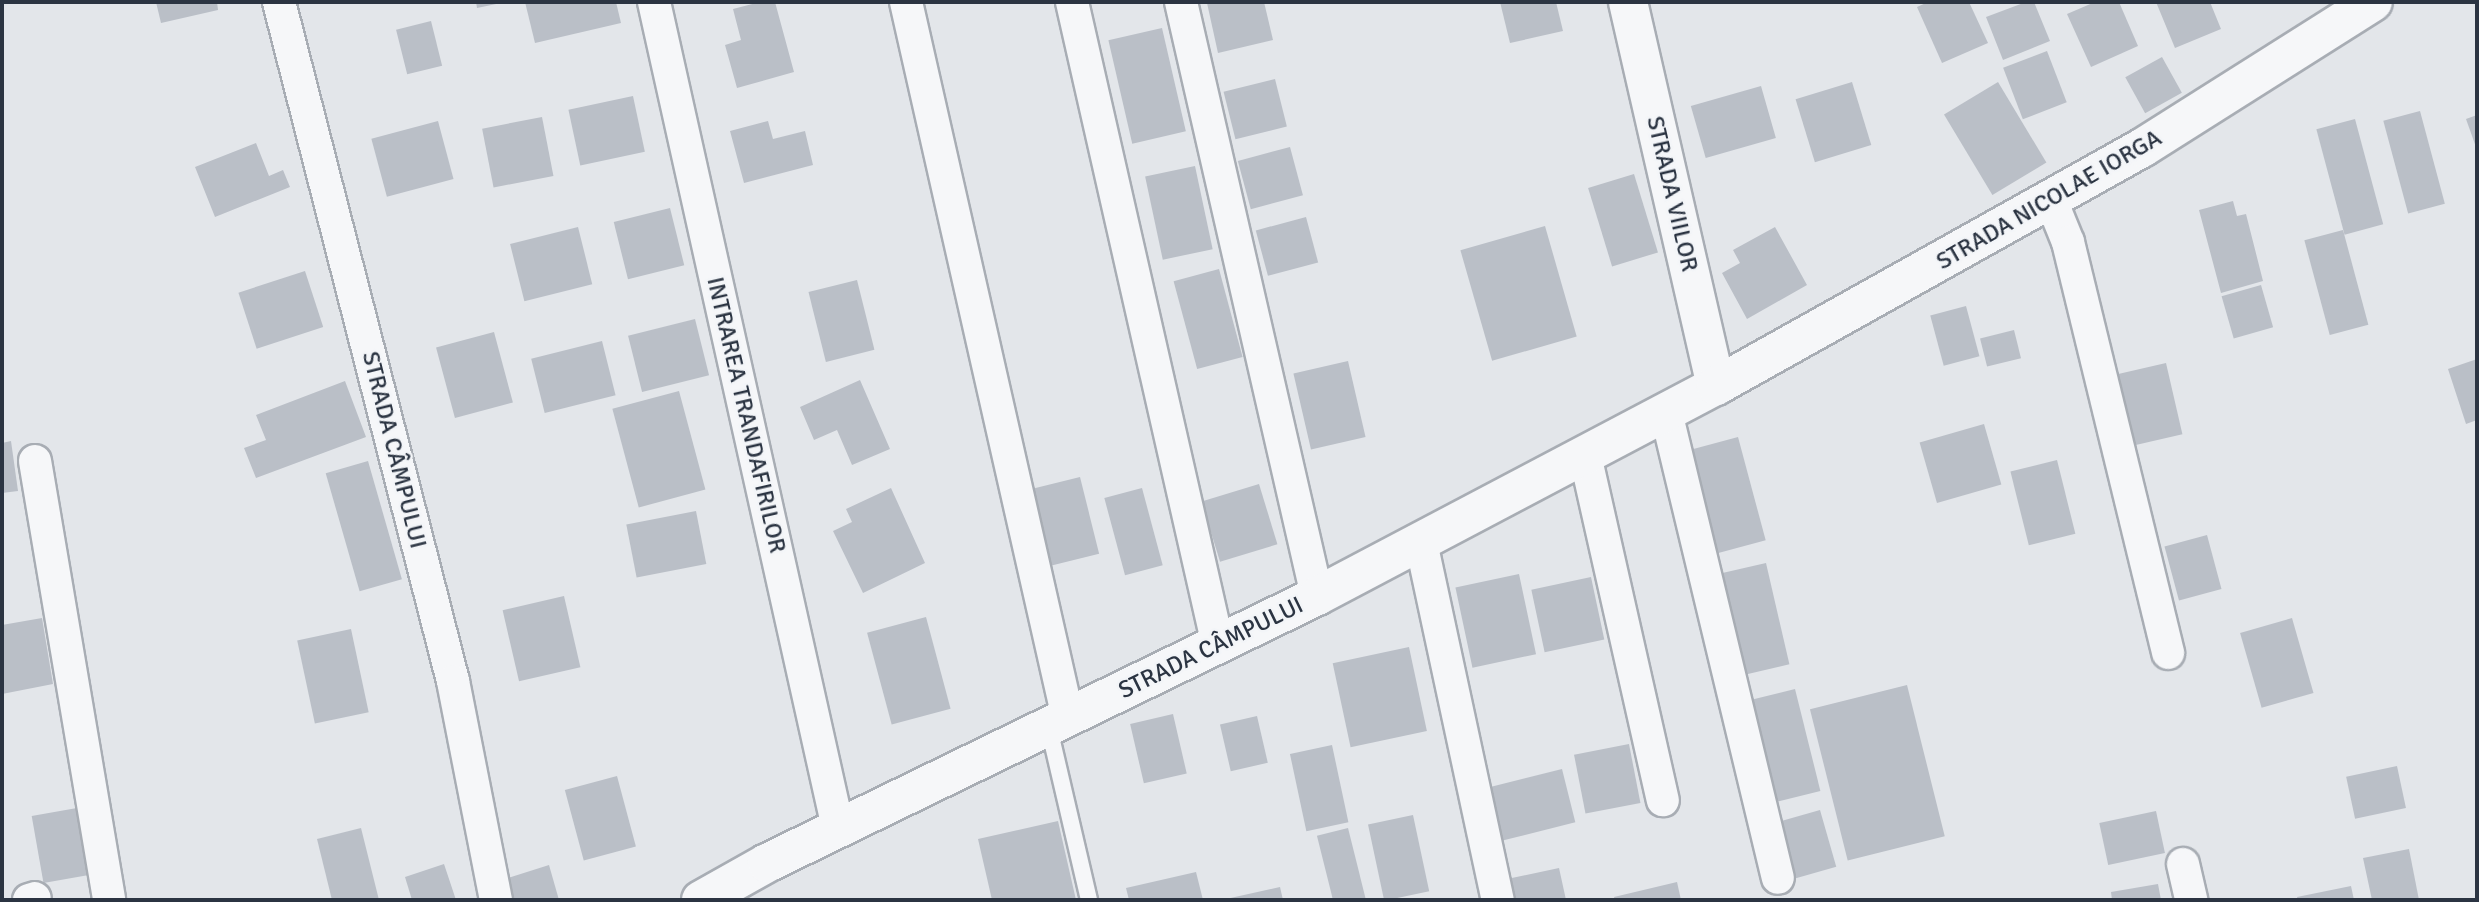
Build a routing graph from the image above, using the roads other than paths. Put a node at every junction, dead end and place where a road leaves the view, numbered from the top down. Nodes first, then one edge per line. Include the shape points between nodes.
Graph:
1 (279, 2) edge
2 (654, 2) edge
3 (906, 2) edge
4 (1072, 2) edge
5 (1181, 2) edge
6 (1628, 2) edge
7 (2373, 2) edge
8 (2051, 200) junction
9 (1716, 386) junction
10 (1666, 412) junction
11 (1585, 455) junction
12 (35, 461) dead end
13 (1421, 542) junction
14 (1317, 596) junction
15 (1218, 645) junction
16 (2168, 653) dead end
17 (1058, 723) junction
18 (1663, 800) dead end
19 (838, 828) junction
20 (2183, 864) dead end
21 (1778, 878) dead end
22 (108, 900) edge
23 (496, 900) edge
24 (701, 900) edge
25 (1089, 900) edge
26 (1498, 900) edge
27 (2191, 900) edge

1 - 23 street, STRADA CÂMPULUI via 453,681
2 - 19 street, INTRAREA TRANDAFIRILOR
3 - 17 street
4 - 15 street
5 - 14 street
6 - 9 street, STRADA VIILOR
7 - 8 street, STRADA NICOLAE IORGA
8 - 9 street, STRADA NICOLAE IORGA
8 - 16 street via 2068,242
9 - 10 street, STRADA CÂMPULUI
10 - 11 street, STRADA CÂMPULUI
10 - 21 street
11 - 13 street, STRADA CÂMPULUI
11 - 18 street
12 - 22 street
13 - 14 street, STRADA CÂMPULUI
13 - 26 street
14 - 15 street, STRADA CÂMPULUI
15 - 17 street, STRADA CÂMPULUI
17 - 19 street, STRADA CÂMPULUI
17 - 25 lane
19 - 24 street, STRADA CÂMPULUI
20 - 27 street

